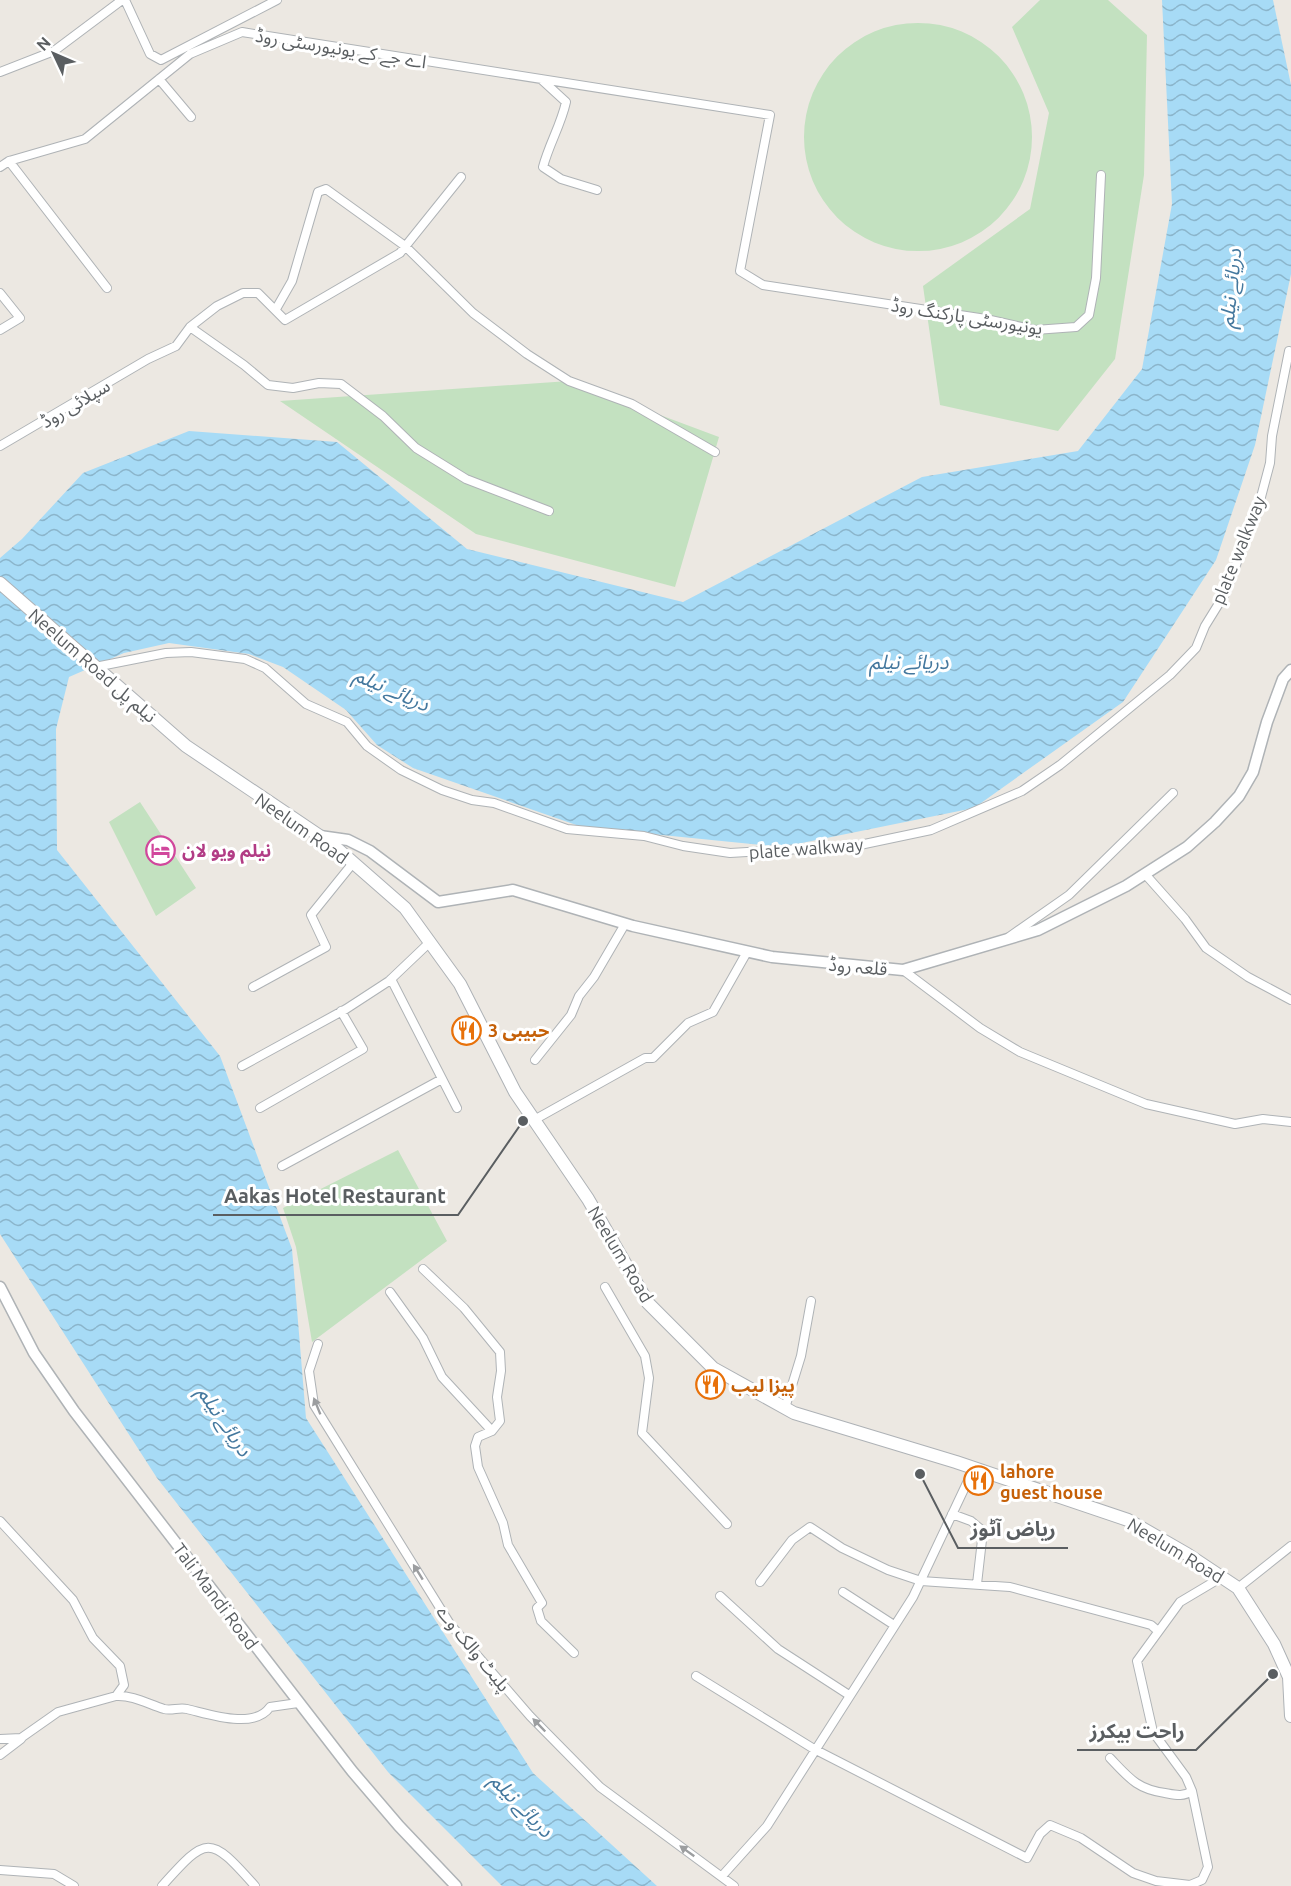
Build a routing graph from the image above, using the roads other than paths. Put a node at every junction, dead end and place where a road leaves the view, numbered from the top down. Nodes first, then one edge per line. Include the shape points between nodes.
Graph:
1 (123, 0) edge
2 (277, 0) edge
3 (0, 72) edge
4 (159, 79) junction
5 (541, 79) junction
6 (191, 117) dead end
7 (9, 161) junction
8 (0, 167) edge
9 (1101, 175) dead end
10 (460, 177) dead end
11 (597, 190) dead end
12 (405, 246) junction
13 (740, 271) joint
14 (107, 288) dead end
15 (0, 293) edge
16 (276, 309) junction
17 (190, 327) junction
18 (0, 330) edge
19 (1289, 351) dead end
20 (0, 446) edge
21 (715, 452) dead end
22 (549, 511) dead end
23 (0, 583) edge
24 (95, 667) junction
25 (1291, 670) edge
26 (186, 746) joint
27 (1173, 793) dead end
28 (319, 836) junction
29 (353, 863) junction
30 (1145, 874) junction
31 (625, 924) junction
32 (1006, 939) junction
33 (430, 942) junction
34 (747, 952) junction
35 (903, 970) junction
36 (391, 979) junction
37 (253, 987) dead end
38 (1291, 1000) edge
39 (341, 1011) junction
40 (535, 1060) dead end
41 (242, 1066) dead end
42 (442, 1079) junction
43 (260, 1108) dead end
44 (457, 1108) dead end
45 (534, 1120) junction
46 (1291, 1122) edge
47 (282, 1166) dead end
48 (423, 1269) dead end
49 (0, 1287) edge
50 (605, 1287) dead end
51 (390, 1292) dead end
52 (811, 1301) dead end
53 (318, 1344) dead end
54 (785, 1408) junction
55 (492, 1431) junction
56 (974, 1468) junction
57 (952, 1514) junction
58 (0, 1521) edge
59 (727, 1524) dead end
60 (1291, 1546) edge
61 (1222, 1577) junction
62 (921, 1581) junction
63 (760, 1582) dead end
64 (977, 1584) junction
65 (1238, 1588) junction
66 (843, 1592) dead end
67 (720, 1596) dead end
68 (894, 1625) junction
69 (1158, 1631) junction
70 (574, 1653) dead end
71 (696, 1676) dead end
72 (849, 1695) junction
73 (116, 1696) junction
74 (298, 1703) junction
75 (1291, 1716) edge
76 (21, 1738) junction
77 (0, 1739) edge
78 (814, 1749) junction
79 (0, 1755) edge
80 (1110, 1758) dead end
81 (1192, 1791) junction
82 (0, 1870) edge
83 (722, 1876) junction
84 (1201, 1883) edge
85 (74, 1886) edge
86 (162, 1886) edge
87 (255, 1886) edge
88 (456, 1886) edge
89 (734, 1886) edge

1 - 2 street via 150,54 161,60
1 - 3 street via 54,51
4 - 5 street, اے جے کے یونیورسٹی روڈ via 190,54 242,32
4 - 6 street
4 - 7 street, اے جے کے یونیورسٹی روڈ via 85,139
5 - 11 street via 566,102 543,167 561,180
5 - 13 street, اے جے کے یونیورسٹی روڈ via 770,115
7 - 8 street, اے جے کے یونیورسٹی روڈ
7 - 14 street
9 - 13 street, یونیورسٹی پارکنگ روڈ via 1096,278 1089,315 1076,327 1035,330 763,285
10 - 12 street
12 - 16 street via 400,253 285,320
12 - 16 street via 326,189 318,192 292,281
12 - 21 street via 473,313 527,354 569,381 632,404
15 - 18 street via 20,318
16 - 17 street, سپلائی روڈ via 258,292 243,293 217,306
17 - 20 street, سپلائی روڈ via 176,346
17 - 22 street via 268,385 293,388 341,384 416,448 456,473
19 - 24 street, plate walkway via 1261,497 1226,592 1196,648 1170,675 1041,778 1012,796 931,830 855,846 730,853 644,836 567,829 494,802 442,790 401,770 367,746 347,722 306,704 266,668 245,658 166,653
23 - 24 main road, Neelum Road نیلم پل
24 - 26 main road, Neelum Road نیلم پل
25 - 30 street, قلعہ روڈ via 1283,679 1253,772 1239,796 1187,847
26 - 28 main road, Neelum Road
27 - 32 street via 1069,895
28 - 29 main road, Neelum Road
28 - 31 street, قلعہ روڈ via 348,840 370,851 438,902 513,890
29 - 33 main road, Neelum Road via 405,908
29 - 37 street via 311,915 326,947
30 - 32 street, قلعہ روڈ via 1038,930
30 - 38 street via 1206,948
31 - 34 street, قلعہ روڈ
31 - 40 street via 571,1015
32 - 35 street, قلعہ روڈ
33 - 36 street
33 - 45 main road, Neelum Road via 460,984 515,1092
34 - 35 street, قلعہ روڈ
34 - 45 street via 713,1012 688,1023 653,1058 645,1058
35 - 46 street via 980,1028 1020,1052 1146,1104 1235,1125 1263,1119
36 - 39 street
36 - 42 street
39 - 41 street
39 - 43 street via 363,1049
42 - 44 street
42 - 47 street
45 - 54 main road, Neelum Road via 588,1199 648,1303 713,1368
48 - 55 street via 464,1308 500,1352 500,1421
49 - 74 street, Tali Mandi Road via 34,1353 74,1412
50 - 59 street via 645,1356 649,1378 642,1433
51 - 55 street via 423,1338 442,1377
52 - 54 street via 801,1356
83 -> 53 street, پلیٹ والک وے via 600,1787 530,1716 450,1624 315,1405 309,1371
54 - 56 main road, Neelum Road
55 - 70 street via 478,1437 478,1467 503,1523 508,1545 542,1603 537,1608 541,1621
56 - 57 street
56 - 61 main road, Neelum Road via 1128,1520
57 - 62 street
57 - 64 street via 983,1531
58 - 73 street via 73,1600 93,1638 120,1666 124,1685
60 - 65 street
61 - 65 main road, Neelum Road
61 - 69 street via 1187,1596
62 - 63 street via 842,1548 810,1527 792,1540
62 - 64 street
62 - 68 street
64 - 69 street via 1045,1596 1151,1625
65 - 75 main road, Neelum Road via 1274,1644 1289,1677
66 - 68 street
67 - 72 street via 778,1649
68 - 72 street
69 - 81 street via 1140,1655 1137,1666 1154,1732
71 - 78 street
72 - 78 street
73 - 74 street via 166,1709 184,1708 250,1719 265,1714 270,1707
73 - 76 street via 58,1712
74 - 88 street, Tali Mandi Road via 399,1826
76 - 77 street
76 - 79 street
78 - 83 street via 766,1826
78 - 84 street via 1027,1858 1040,1834 1050,1825 1081,1838 1133,1873 1156,1881
80 - 81 street via 1146,1790 1178,1796
81 - 84 street via 1208,1867
82 - 85 street via 54,1874
83 - 89 street, پلیٹ والک وے
86 - 87 street via 193,1851 208,1847 223,1852

